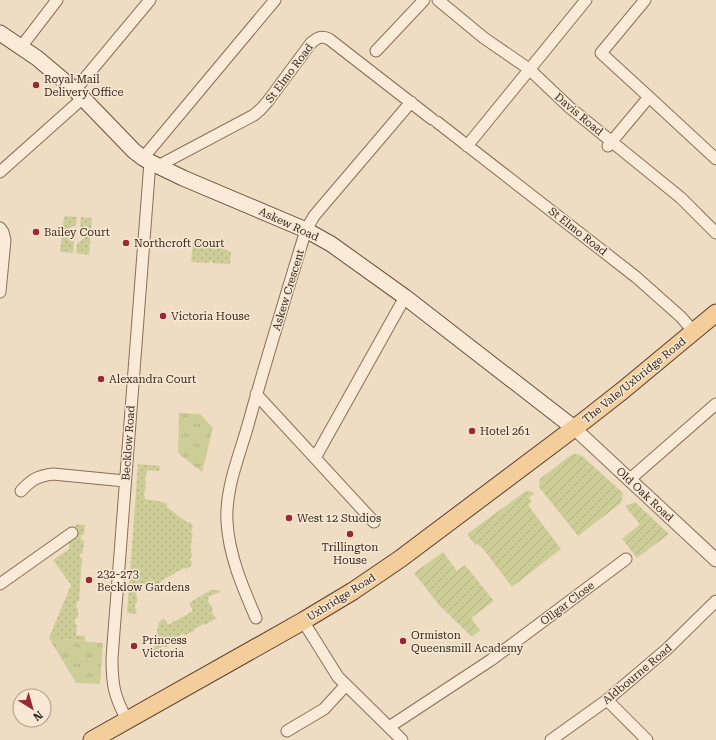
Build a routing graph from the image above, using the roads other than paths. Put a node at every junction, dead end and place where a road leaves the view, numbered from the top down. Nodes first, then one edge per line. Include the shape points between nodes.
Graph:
1 (57, 0) edge
2 (150, 0) edge
3 (275, 0) edge
4 (424, 0) edge
5 (438, 0) edge
6 (586, 0) edge
7 (645, 0) edge
8 (0, 33) edge
9 (21, 47) junction
10 (376, 51) dead end
11 (529, 69) junction
12 (79, 94) junction
13 (649, 97) junction
14 (411, 102) junction
15 (609, 144) junction
16 (467, 146) junction
17 (716, 159) edge
18 (150, 162) junction
19 (0, 172) edge
20 (0, 228) edge
21 (306, 230) junction
22 (716, 233) edge
23 (0, 292) edge
24 (405, 298) junction
25 (716, 313) edge
26 (694, 332) junction
27 (256, 394) junction
28 (716, 404) edge
29 (574, 428) junction
30 (315, 458) junction
31 (629, 480) junction
32 (126, 481) junction
33 (21, 491) dead end
34 (374, 522) dead end
35 (72, 533) dead end
36 (626, 559) dead end
37 (716, 560) edge
38 (0, 584) edge
39 (716, 601) edge
40 (256, 618) dead end
41 (303, 621) junction
42 (346, 685) junction
43 (607, 700) junction
44 (127, 720) junction
45 (389, 727) junction
46 (287, 731) dead end
47 (103, 738) edge
48 (402, 740) edge
49 (551, 740) edge
50 (647, 740) edge

1 - 9 street
2 - 12 street
3 - 18 street
4 - 10 street
5 - 11 street, Davis Road via 484,38
6 - 11 street
7 - 13 street via 601,53
8 - 9 main road, Askew Road
9 - 12 main road, Askew Road
11 - 15 street, Davis Road
11 - 16 street
12 - 18 main road, Askew Road via 134,151
12 - 19 street
13 - 15 street
13 - 17 street
14 - 16 street, St Elmo Road
14 - 18 street, St Elmo Road via 328,39 319,37 311,43 268,101 254,115
14 - 21 street, Askew Crescent via 314,216
15 - 22 street, Davis Road via 681,198
16 - 26 street, St Elmo Road via 631,273 681,317
18 - 21 main road, Askew Road
18 - 32 street, Becklow Road
20 - 23 street via 5,240
21 - 24 main road, Askew Road via 331,244
21 - 27 street, Askew Crescent
24 - 29 main road, Askew Road
24 - 30 street
25 - 26 main road, The Vale/Uxbridge Road
26 - 29 main road, The Vale/Uxbridge Road
27 - 30 street
27 - 40 street, Askew Crescent via 230,483 227,508 233,554
28 - 31 street
29 - 31 street, Old Oak Road
29 - 41 main road, Uxbridge Road via 400,559
30 - 34 street
31 - 37 street, Old Oak Road
32 - 33 street via 53,474 35,478
32 - 44 street, Becklow Road via 112,679 116,696
35 - 38 street
36 - 45 street, Ollgar Close via 491,660
39 - 43 street, Aldbourne Road via 667,649
41 - 42 street via 338,677
41 - 44 main road, Uxbridge Road
42 - 45 street
42 - 46 street via 324,709
43 - 49 street, Aldbourne Road
43 - 50 street
44 - 47 main road, Uxbridge Road
45 - 48 street

